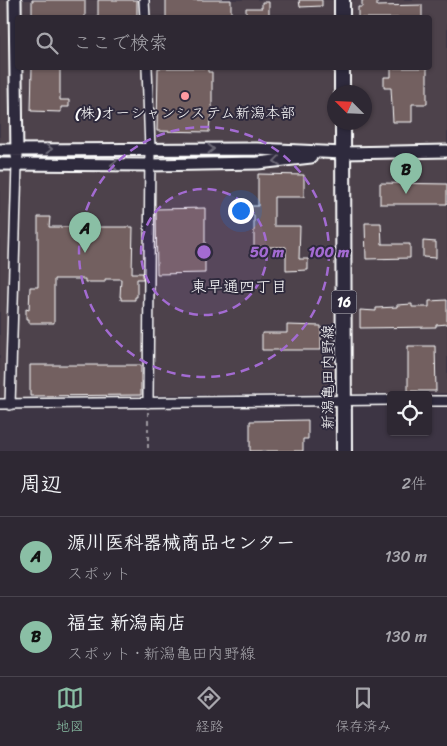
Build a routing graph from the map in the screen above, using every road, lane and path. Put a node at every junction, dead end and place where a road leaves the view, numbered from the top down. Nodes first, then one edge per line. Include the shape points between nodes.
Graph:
1 (15, 0) edge
2 (144, 0) edge
3 (342, 0) edge
4 (15, 15) edge
5 (145, 15) edge
6 (342, 15) edge
7 (16, 70) edge
8 (147, 70) edge
9 (342, 70) edge
10 (342, 85) edge
11 (342, 130) edge
12 (18, 149) junction
13 (150, 149) junction
14 (0, 150) edge
15 (447, 151) edge
16 (343, 154) junction
17 (0, 164) edge
18 (17, 164) junction
19 (150, 165) junction
20 (344, 400) junction
21 (387, 400) edge
22 (432, 400) edge
23 (447, 401) edge
24 (148, 403) junction
25 (0, 404) edge
26 (10, 405) junction
27 (148, 451) edge
28 (344, 451) edge

1 - 4 street
2 - 5 street
3 - 6 main road
7 - 12 street
8 - 13 street
9 - 10 main road
11 - 16 main road, 新潟亀田内野線 / 16
12 -> 13 street
12 - 14 street
12 - 18 street
13 -> 16 street via 257,149
13 - 19 street
15 - 16 street
16 -> 19 street via 258,163
16 - 20 main road, 新潟亀田内野線 / 16
17 - 18 street
19 -> 18 street
18 - 26 street
19 - 24 street
20 - 21 street
20 - 24 street
20 - 28 main road, 新潟亀田内野線 / 16
22 - 23 street
24 - 26 street
24 - 27 path
25 - 26 street

